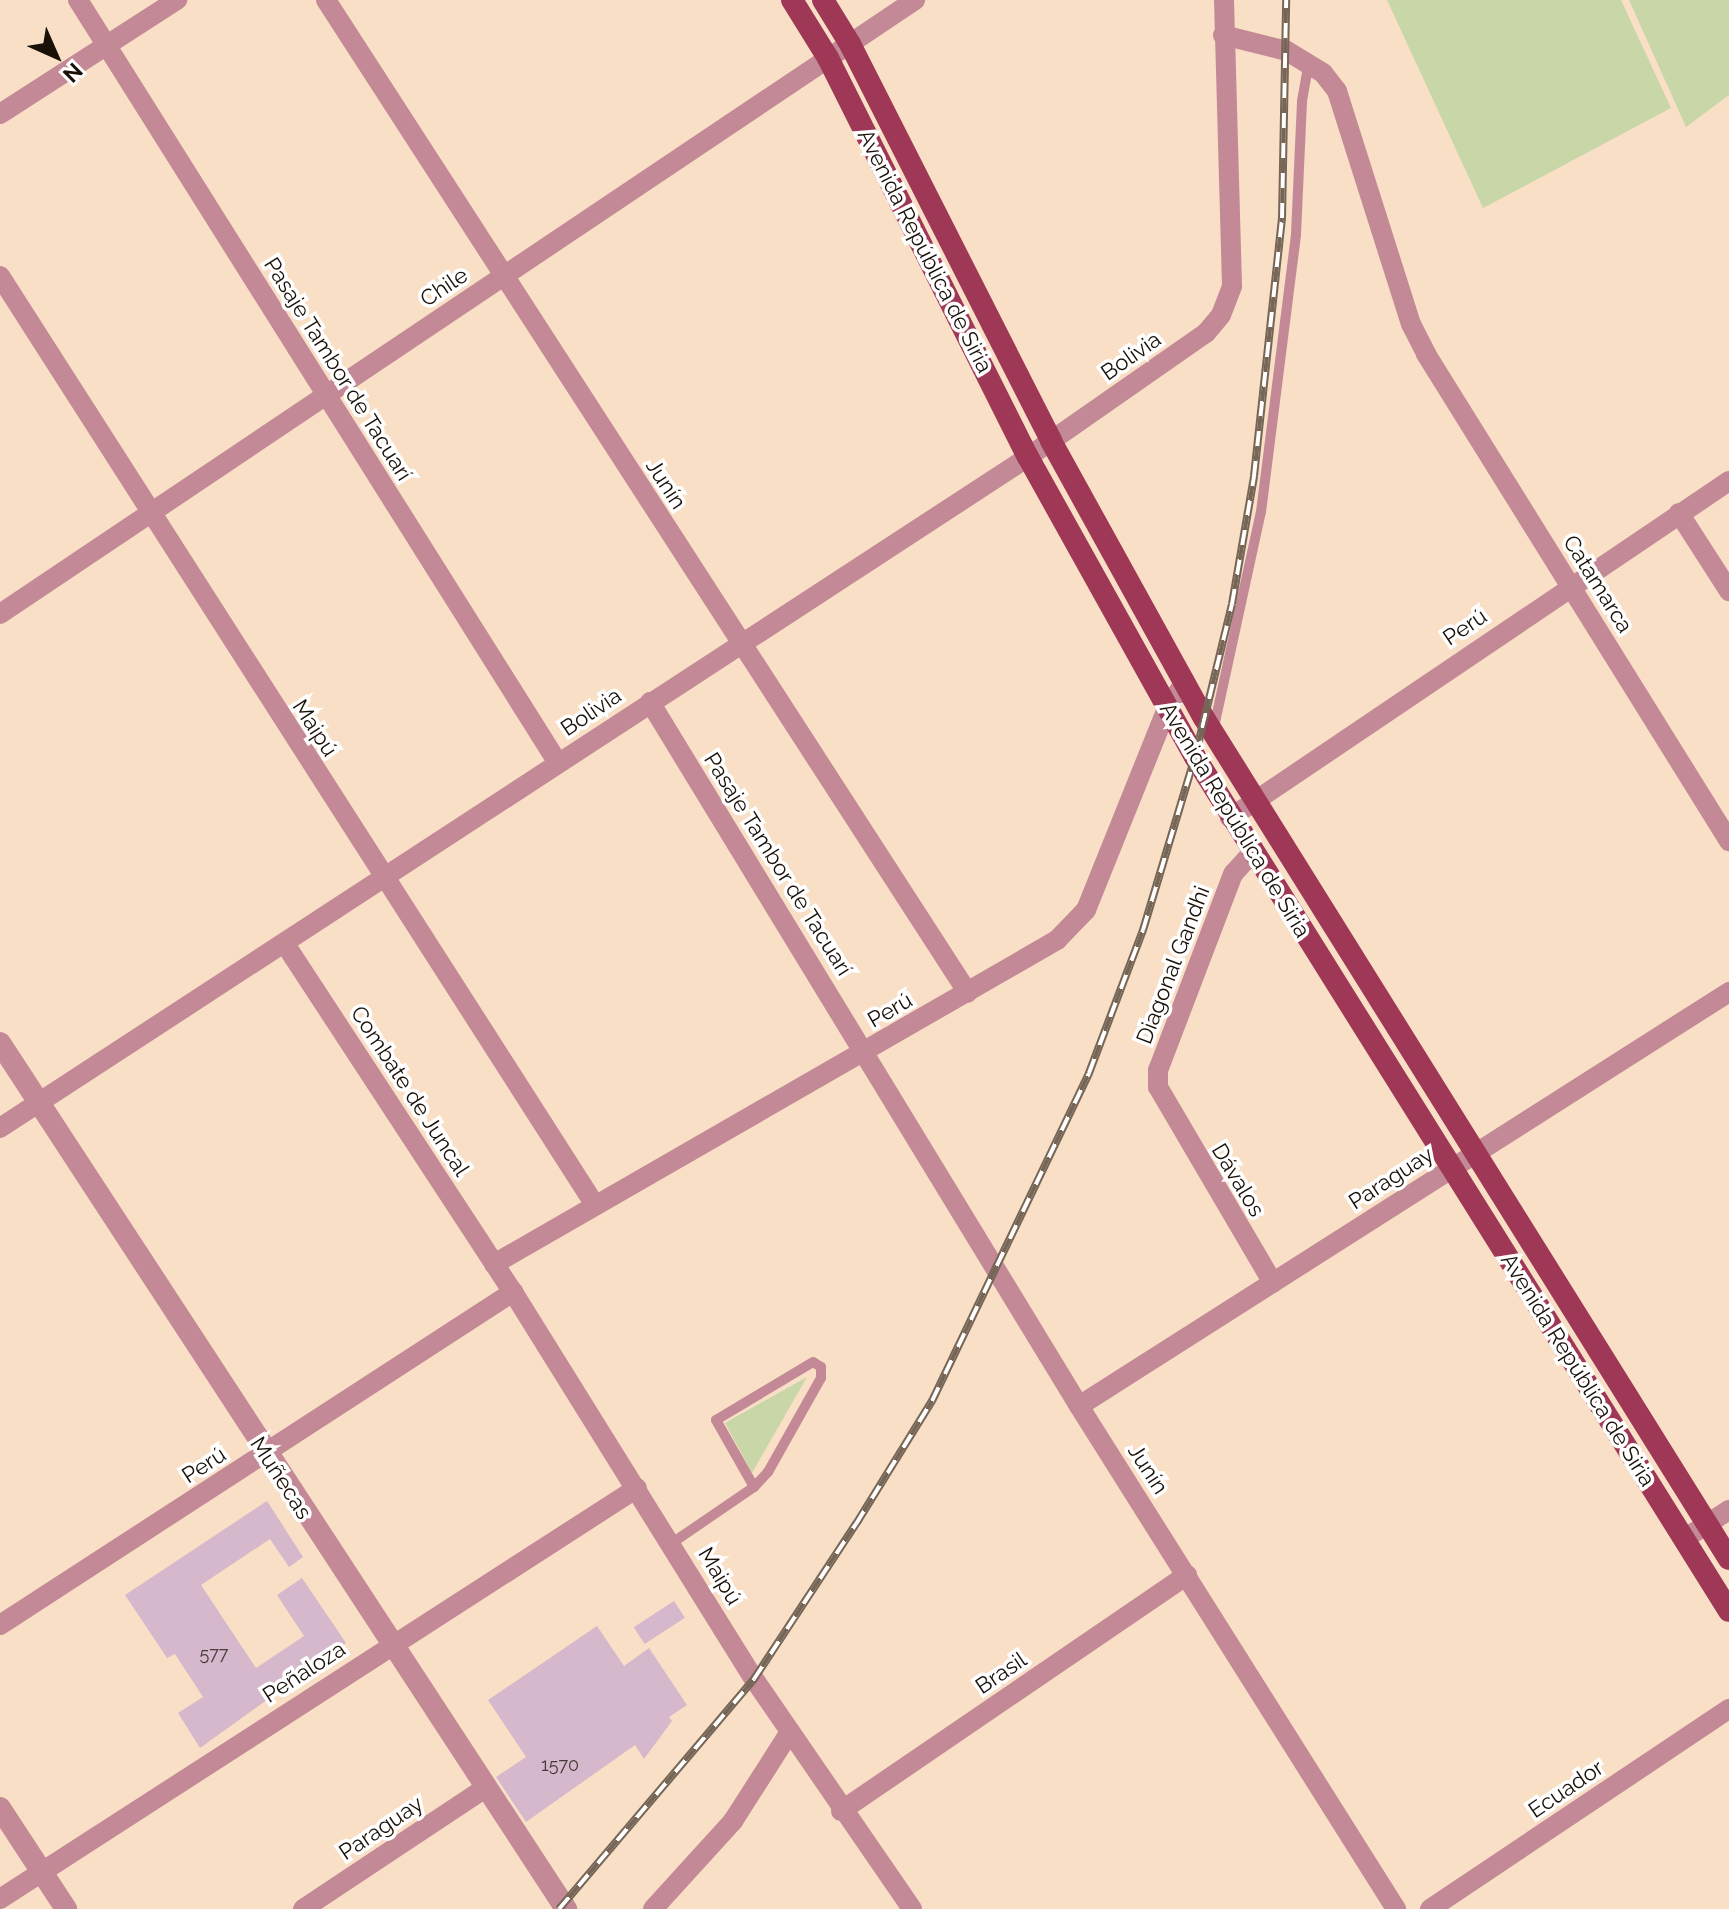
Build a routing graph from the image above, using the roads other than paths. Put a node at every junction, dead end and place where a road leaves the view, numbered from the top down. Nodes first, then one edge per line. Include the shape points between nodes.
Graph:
1 (78, 0) edge
2 (177, 0) edge
3 (326, 0) edge
4 (792, 0) edge
5 (823, 0) edge
6 (915, 0) edge
7 (1224, 0) edge
8 (1223, 35) junction
9 (850, 44) junction
10 (106, 45) junction
11 (828, 58) junction
12 (1309, 63) junction
13 (0, 114) edge
14 (0, 276) edge
15 (502, 277) junction
16 (327, 396) junction
17 (1051, 441) junction
18 (1028, 457) junction
19 (1729, 481) edge
20 (148, 512) junction
21 (1679, 513) junction
22 (1570, 584) junction
23 (1729, 591) edge
24 (0, 614) edge
25 (741, 643) junction
26 (1185, 682) junction
27 (650, 702) junction
28 (1167, 708) junction
29 (1213, 729) junction
30 (558, 763) junction
31 (1256, 798) junction
32 (1230, 818) junction
33 (1729, 841) edge
34 (1252, 853) junction
35 (383, 879) junction
36 (285, 944) junction
37 (1729, 992) edge
38 (968, 993) junction
39 (0, 1043) edge
40 (865, 1051) junction
41 (1162, 1101) joint
42 (40, 1103) junction
43 (0, 1128) edge
44 (1476, 1151) junction
45 (1452, 1167) junction
46 (593, 1202) junction
47 (494, 1264) junction
48 (1273, 1283) junction
49 (513, 1292) junction
50 (1079, 1406) junction
51 (265, 1454) junction
52 (754, 1487) junction
53 (637, 1488) junction
54 (1729, 1510) edge
55 (1707, 1524) junction
56 (1684, 1539) junction
57 (672, 1543) junction
58 (1729, 1559) edge
59 (1187, 1575) junction
60 (1729, 1611) edge
61 (0, 1625) edge
62 (389, 1645) junction
63 (1729, 1709) edge
64 (790, 1732) junction
65 (485, 1788) junction
66 (0, 1808) edge
67 (841, 1811) junction
68 (41, 1872) junction
69 (0, 1899) edge
70 (66, 1909) edge
71 (303, 1909) edge
72 (566, 1909) edge
73 (653, 1909) edge
74 (912, 1909) edge
75 (1396, 1909) edge
76 (1430, 1909) edge

1 - 10 street, Pasaje Tambor de Tacuarí
2 - 10 street
3 - 15 street, Junín
4 - 11 main road, Avenida República de Siria
5 - 9 main road, Avenida República de Siria
6 - 9 street, Chile
7 - 8 street
8 - 12 street via 1287,51
8 - 17 street, Bolivia via 1232,286 1221,315 1206,333
9 - 11 street, Chile
9 - 17 main road, Avenida República de Siria
10 - 13 street
10 - 16 street, Pasaje Tambor de Tacuarí
11 - 15 street, Chile
11 - 18 main road, Avenida República de Siria
12 - 22 street, Catamarca via 1337,91 1411,324 1426,354
12 - 29 lane via 1302,101 1296,234 1261,512
14 - 20 street, Maipú
15 - 16 street, Chile
15 - 25 street, Junín
16 - 20 street, Chile
16 - 30 street, Pasaje Tambor de Tacuarí
17 - 18 street, Bolivia
17 - 26 main road, Avenida República de Siria
18 - 25 street, Bolivia
18 - 28 main road, Avenida República de Siria
19 - 21 street, Perú
20 - 24 street, Chile
20 - 35 street, Maipú
21 - 22 street, Perú
21 - 23 street
22 - 31 street, Perú
22 - 33 street, Catamarca
25 - 27 street, Bolivia
25 - 38 street, Junín
26 - 28 street, Perú
26 - 29 main road, Avenida República de Siria
27 - 30 street, Bolivia
27 - 40 street, Pasaje Tambor de Tacuarí
28 - 32 main road, Avenida República de Siria
28 - 38 street, Perú via 1086,910 1057,940
29 - 31 main road, Avenida República de Siria
30 - 35 street, Bolivia
31 - 32 street, Perú
31 - 44 main road, Avenida República de Siria
32 - 34 main road, Avenida República de Siria
34 - 41 street, Diagonal Gandhi via 1233,874 1158,1070
34 - 45 main road, Avenida República de Siria
35 - 36 street, Bolivia
35 - 46 street, Maipú
36 - 42 street, Bolivia
36 - 47 street, Combate de Juncal
37 - 44 street, Paraguay
38 - 40 street, Perú
39 - 42 street, Muñecas
40 - 46 street, Perú
40 - 50 street, Junín
41 - 48 street, Dávalos
42 - 43 street, Bolivia
42 - 51 street, Muñecas
44 - 45 street, Paraguay
44 - 55 main road, Avenida República de Siria
45 - 48 street, Paraguay
45 - 56 main road, Avenida República de Siria
46 - 47 street, Perú
47 - 49 street, Maipú
48 - 50 street, Paraguay
49 - 51 street, Perú
49 - 53 street, Maipú
50 - 59 street, Junín
51 - 61 street, Perú
51 - 62 street, Muñecas
52 - 52 lane via 768,1472 821,1378 821,1367 813,1362 716,1420
52 - 57 lane
53 - 57 street, Maipú
53 - 62 street, Peñaloza
54 - 55 street
55 - 56 street
55 - 58 main road, Avenida República de Siria
56 - 60 main road, Avenida República de Siria
57 - 64 street, Maipú
59 - 67 street, Brasil
59 - 75 street, Junín
62 - 65 street, Muñecas
62 - 68 street, Peñaloza
63 - 76 street, Ecuador
64 - 67 street, Maipú
64 - 73 street via 733,1821
65 - 71 street, Paraguay
65 - 72 street, Muñecas
66 - 68 street
67 - 74 street, Maipú
68 - 69 street, Peñaloza
68 - 70 street

